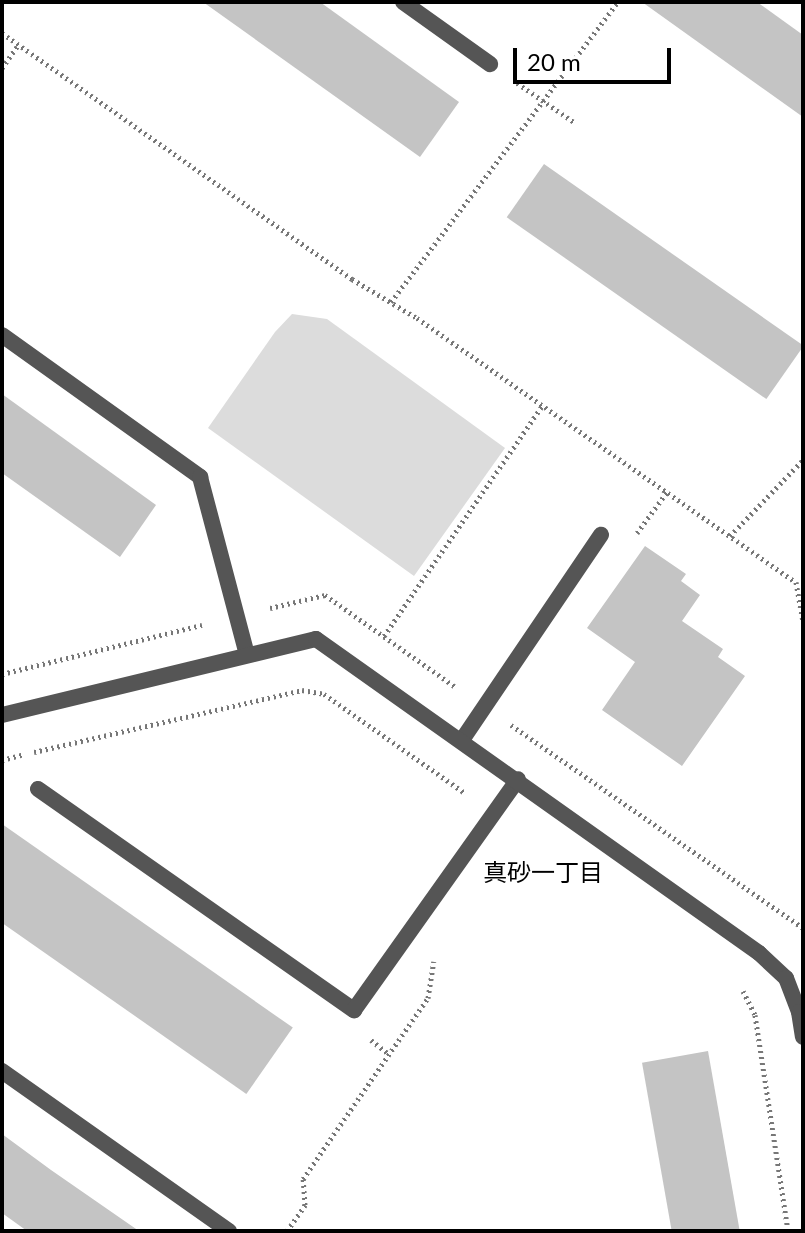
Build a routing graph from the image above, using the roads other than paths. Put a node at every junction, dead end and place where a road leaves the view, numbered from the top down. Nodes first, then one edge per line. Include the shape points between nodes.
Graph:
1 (403, 2) edge
2 (490, 64) road end
3 (2, 335) edge
4 (601, 535) dead end
5 (247, 655) junction
6 (2, 715) edge
7 (462, 740) junction
8 (518, 779) junction
9 (38, 789) dead end
10 (803, 1037) edge
11 (2, 1071) edge
12 (229, 1231) edge

1 - 2 street
3 - 5 street via 200,477
4 - 7 street
5 - 6 street
5 - 7 street via 316,639
7 - 8 street
8 - 9 street via 354,1010
8 - 10 street via 759,953 786,978
11 - 12 street

